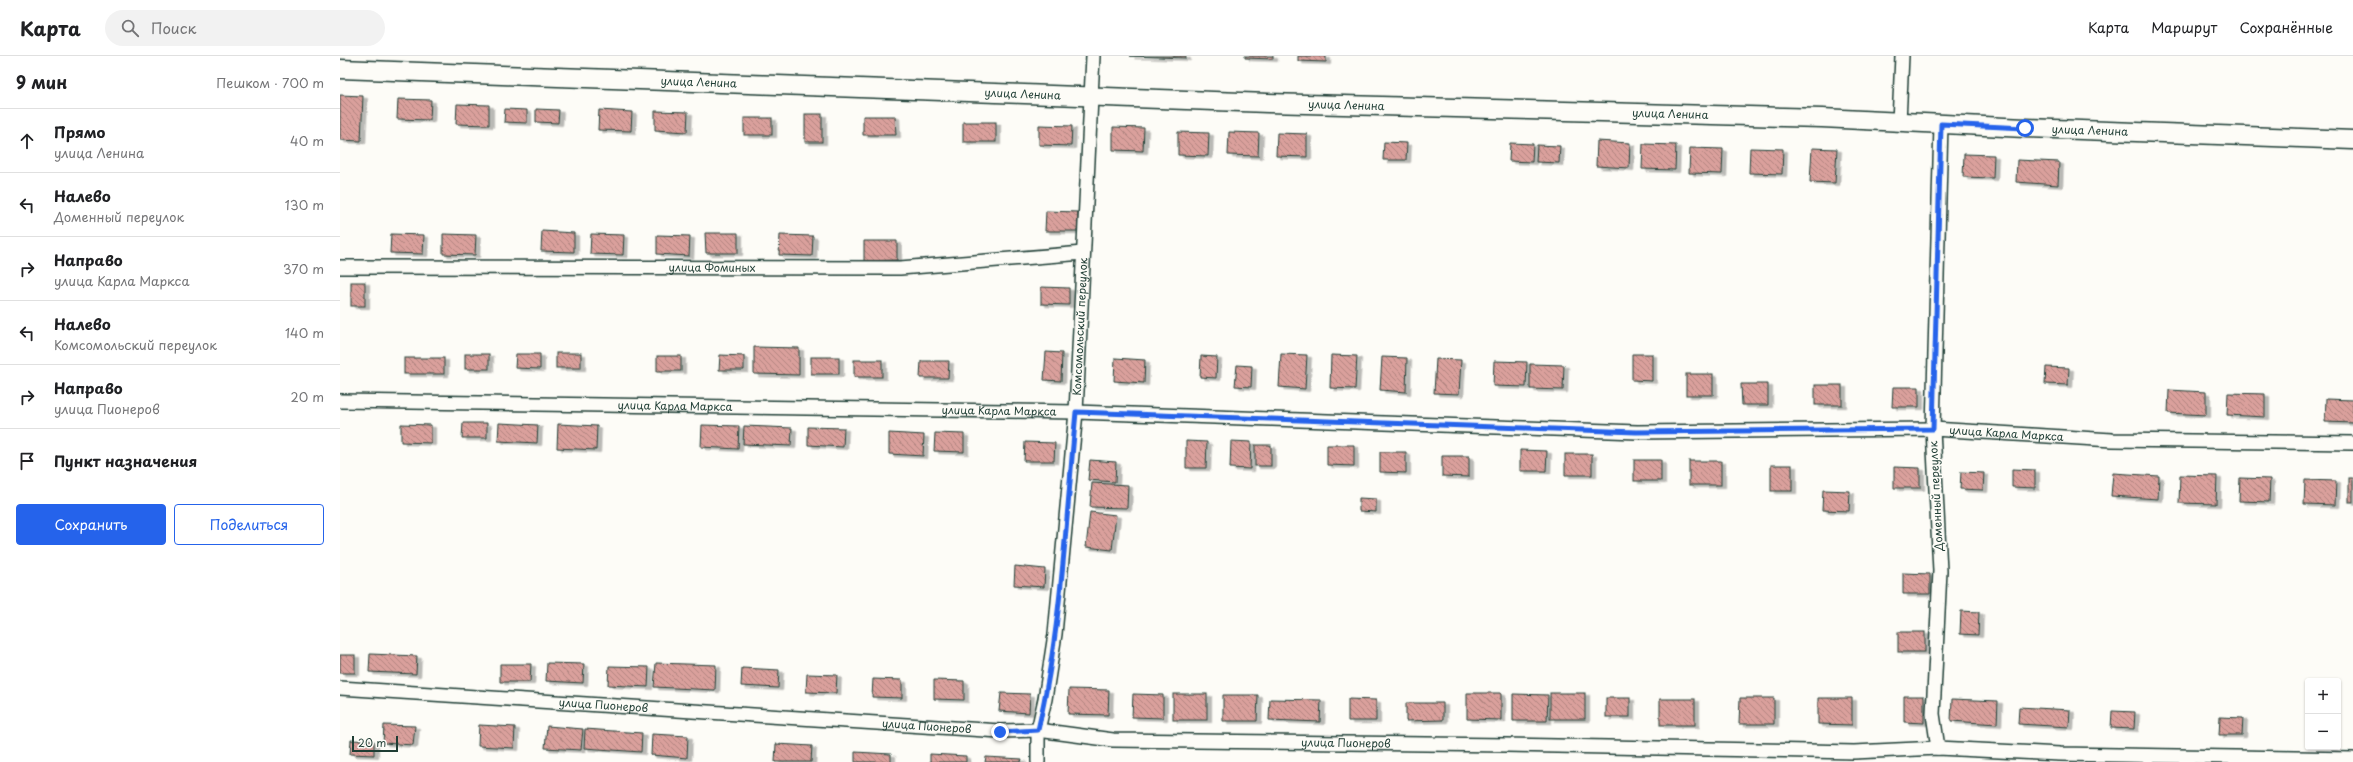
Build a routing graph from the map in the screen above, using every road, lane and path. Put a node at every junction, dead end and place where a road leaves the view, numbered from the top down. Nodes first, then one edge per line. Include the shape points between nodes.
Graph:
1 (1093, 56) edge
2 (1902, 56) edge
3 (340, 69) edge
4 (1090, 95) junction
5 (1899, 122) junction
6 (1941, 124) junction
7 (2353, 140) edge
8 (1083, 253) junction
9 (340, 267) edge
10 (340, 401) edge
11 (1076, 412) junction
12 (1933, 429) junction
13 (2353, 443) edge
14 (340, 688) edge
15 (1038, 730) junction
16 (1938, 748) junction
17 (2060, 758) edge
18 (2353, 759) edge
19 (1038, 762) edge

1 - 4 street, Комсомольский переулок
2 - 5 street
3 - 4 main road, улица Ленина
4 - 5 main road, улица Ленина via 1276,104
4 - 8 street, Комсомольский переулок
5 - 6 main road, улица Ленина
6 - 7 main road, улица Ленина
6 - 12 street, Доменный переулок
8 - 9 street, улица Фоминых via 900,268
8 - 11 street, Комсомольский переулок
10 - 11 street, улица Карла Маркса
11 - 12 street, улица Карла Маркса via 1636,432
11 - 15 street, Комсомольский переулок via 1055,634
12 - 13 street, улица Карла Маркса via 2112,440
12 - 16 street, Доменный переулок via 1940,571 1933,714
14 - 15 street, улица Пионеров via 1000,732
15 - 16 street, улица Пионеров via 1113,740 1854,752
15 - 19 street, Комсомольский переулок
16 - 17 street, улица Пионеров
17 - 18 street, улица Пионеров

